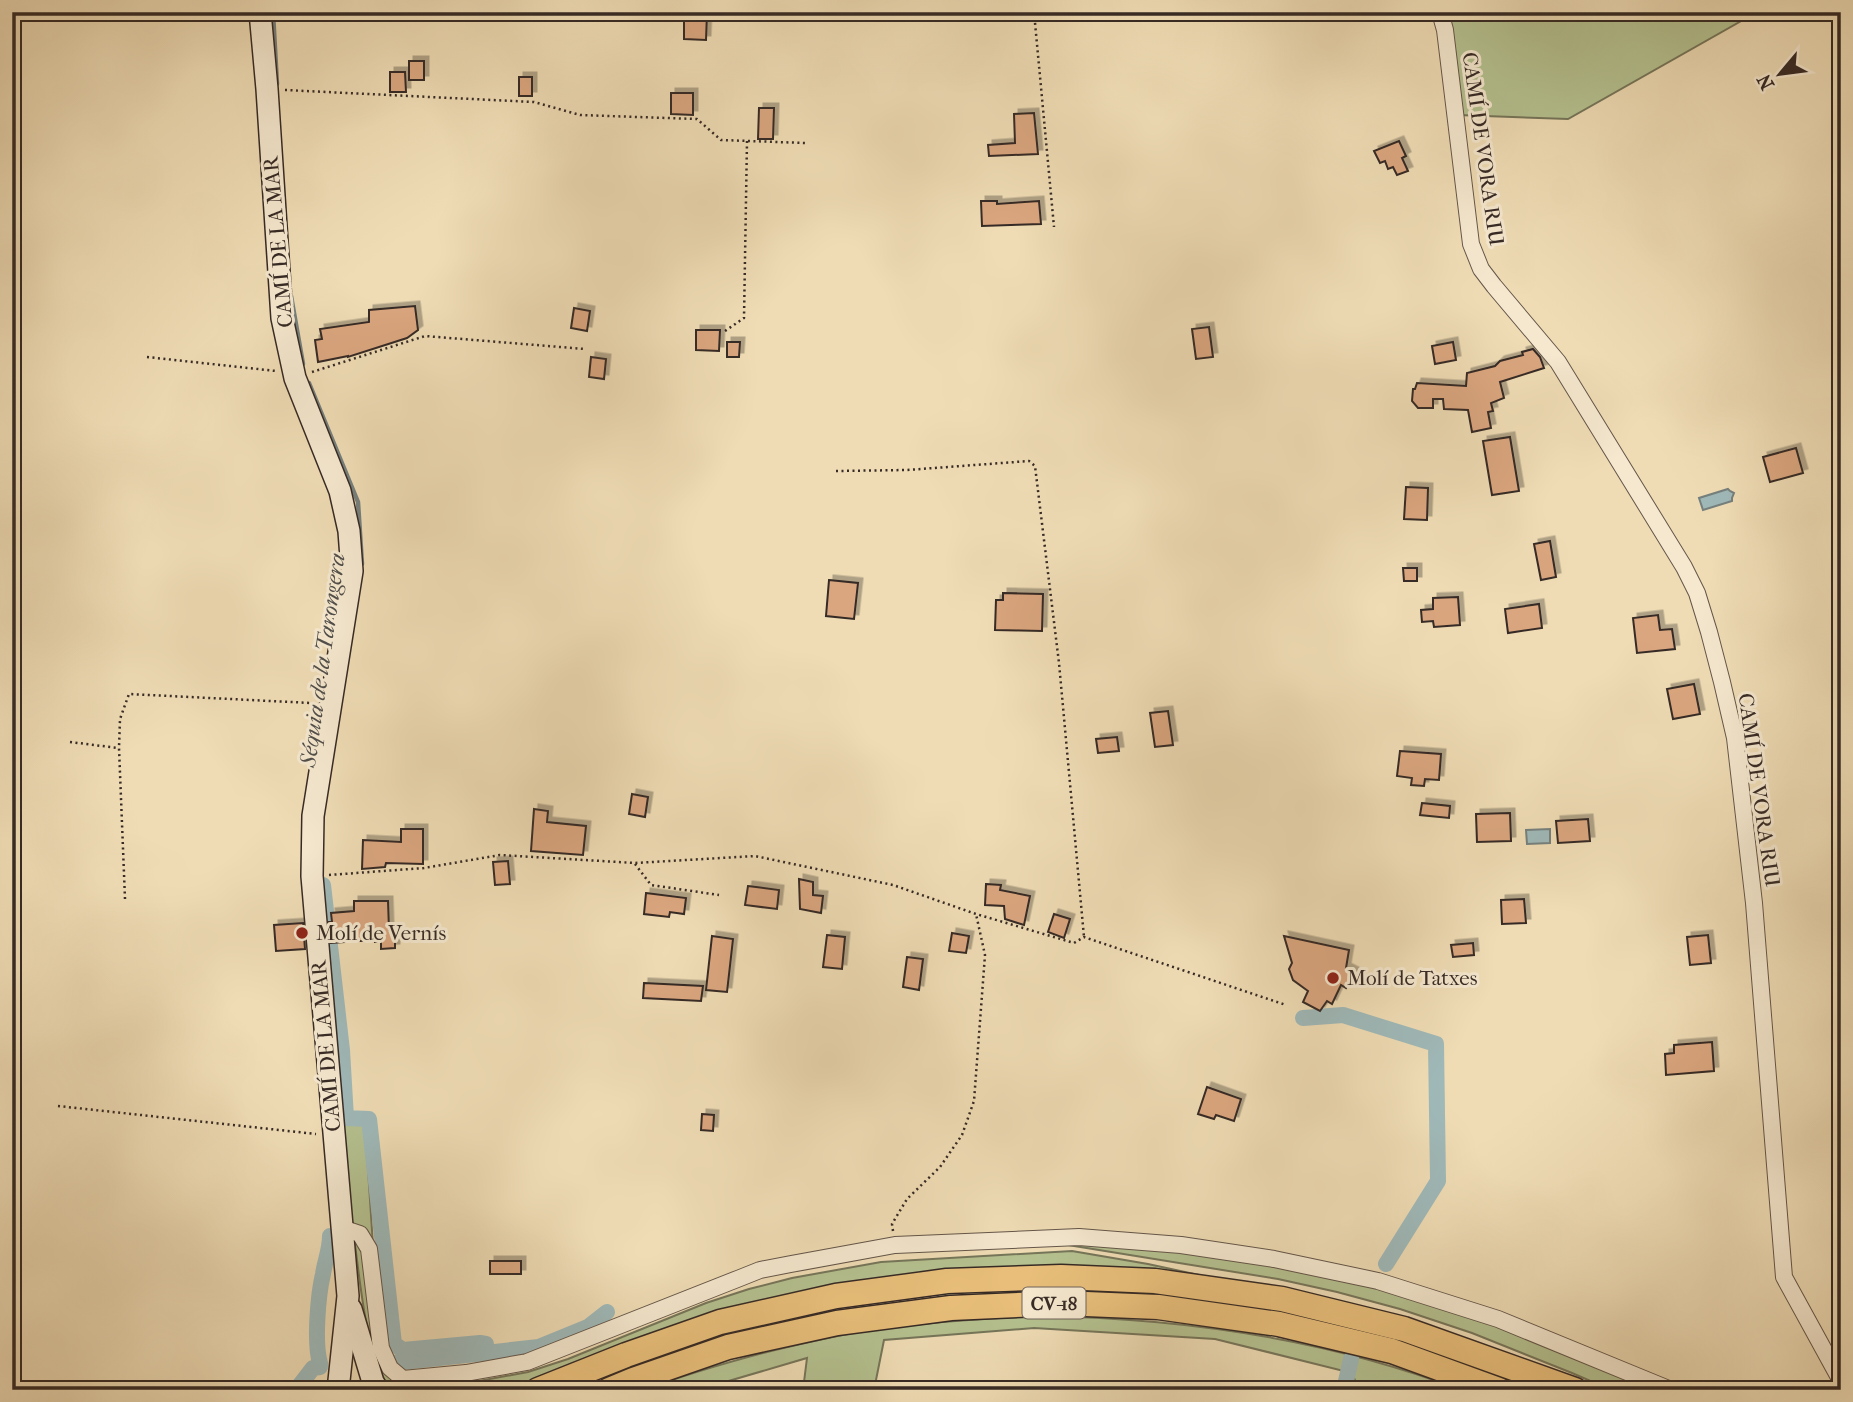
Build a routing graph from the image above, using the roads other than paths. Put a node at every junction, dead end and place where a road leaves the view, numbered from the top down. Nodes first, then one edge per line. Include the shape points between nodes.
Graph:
1 (260, 12) edge
2 (1440, 12) edge
3 (342, 1228) junction
4 (348, 1296) junction
5 (1841, 1381) edge
6 (338, 1390) edge
7 (378, 1390) edge
8 (538, 1390) edge
9 (609, 1390) edge
10 (1499, 1390) edge
11 (1575, 1390) edge
12 (1671, 1390) edge

1 - 3 street, CAMÍ DE LA MAR via 282,318 295,378 340,491 351,548 352,571 313,816 312,876
2 - 5 street, CAMÍ DE VORA RIU via 1471,244 1481,269 1558,362 1684,567 1709,632 1741,782 1784,1277
3 - 4 street, CAMÍ DE LA MAR
3 - 12 street via 360,1234 369,1249 381,1348 390,1368 403,1379 527,1362 760,1270 895,1245 1079,1237 1181,1245 1378,1281 1497,1319
4 - 6 street, CAMÍ DE LA MAR
4 - 7 street, CAMÍ DE LA MAR
8 - 11 main road, CV-18 via 720,1322 836,1296 947,1281 1061,1277 1156,1281 1282,1299 1404,1329
9 - 10 main road, CV-18 via 728,1347 837,1323 951,1308 1062,1303 1158,1307 1279,1324 1392,1351

